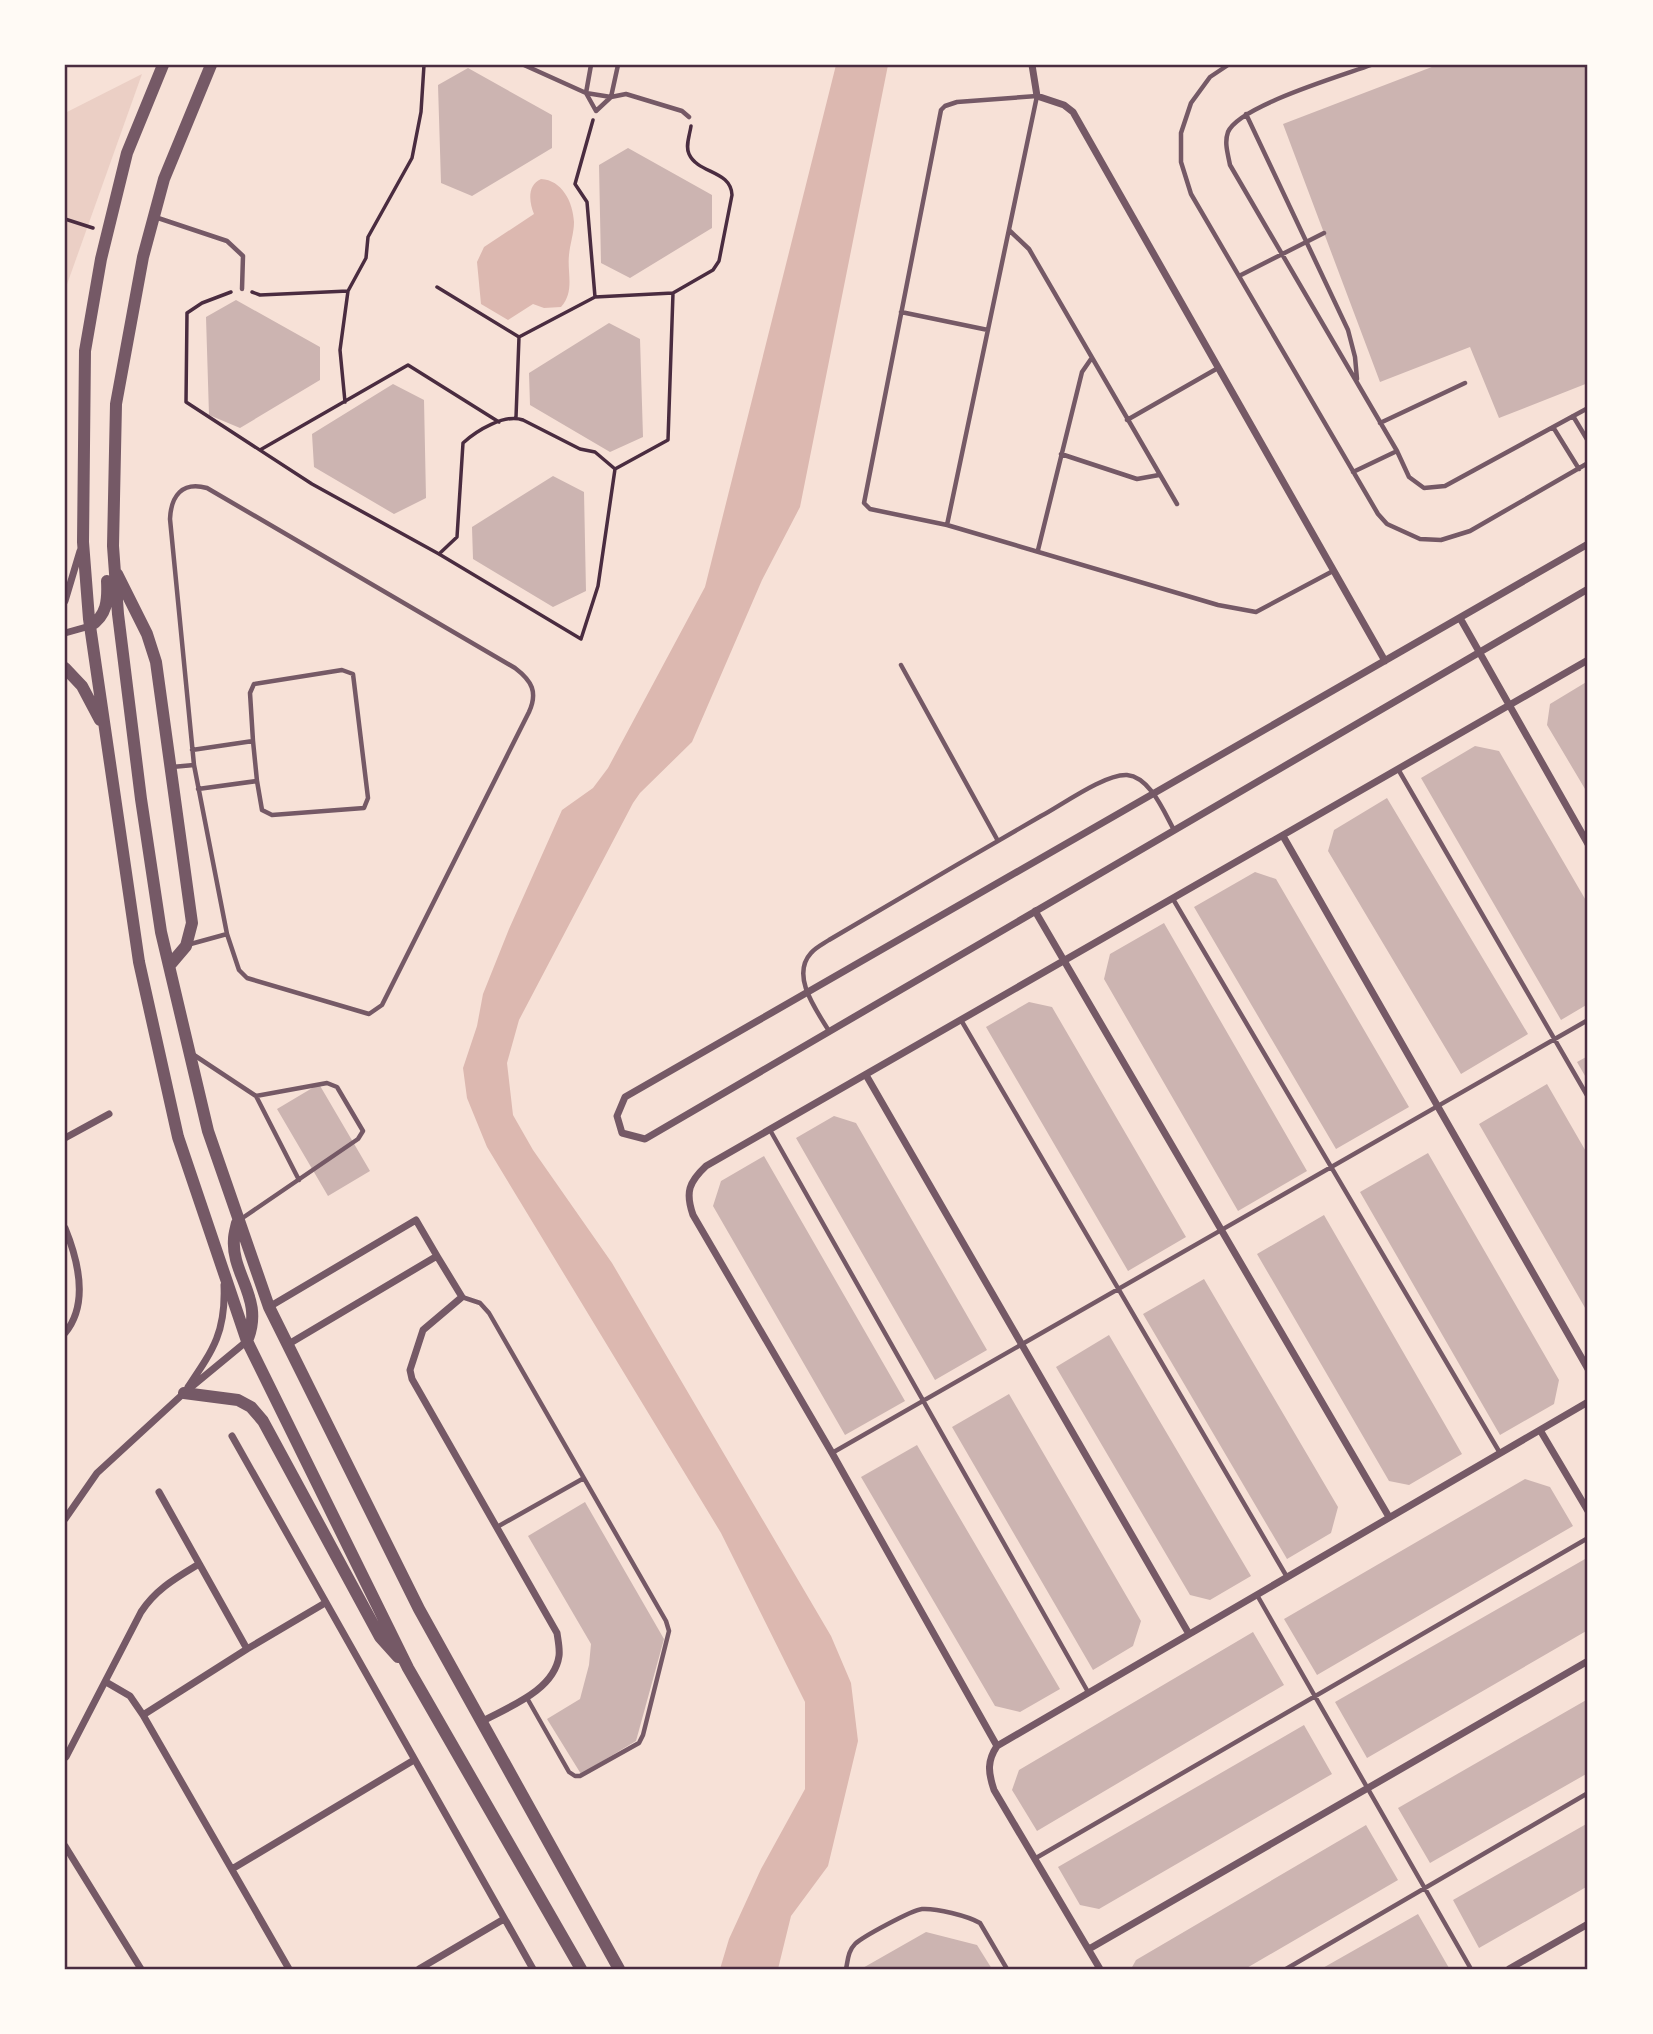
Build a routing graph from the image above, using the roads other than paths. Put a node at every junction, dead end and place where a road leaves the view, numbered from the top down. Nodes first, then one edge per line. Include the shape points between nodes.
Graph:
1 (163, 65) edge
2 (211, 65) edge
3 (524, 65) edge
4 (591, 65) edge
5 (618, 65) edge
6 (1032, 65) edge
7 (1228, 65) edge
8 (1371, 65) edge
9 (586, 93) junction
10 (1037, 96) junction
11 (611, 97) junction
12 (1246, 114) junction
13 (689, 117) road end
14 (154, 216) junction
15 (1009, 230) junction
16 (1324, 233) dead end
17 (1305, 241) junction
18 (1280, 254) junction
19 (1239, 276) junction
20 (242, 289) road end
21 (901, 312) junction
22 (988, 330) junction
23 (1091, 359) junction
24 (1218, 367) junction
25 (1465, 383) dead end
26 (1357, 384) junction
27 (1588, 408) edge
28 (1573, 416) junction
29 (1127, 420) junction
30 (1380, 422) junction
31 (1553, 427) junction
32 (1588, 441) edge
33 (1397, 451) junction
34 (1061, 453) junction
35 (1588, 463) edge
36 (1579, 469) junction
37 (1353, 471) junction
38 (1159, 475) junction
39 (1177, 504) dead end
40 (947, 525) junction
41 (83, 542) junction
42 (1588, 544) edge
43 (113, 546) junction
44 (1038, 550) junction
45 (114, 567) junction
46 (1334, 571) junction
47 (1588, 589) edge
48 (65, 601) edge
49 (1460, 618) junction
50 (90, 626) junction
51 (65, 633) edge
52 (1479, 652) junction
53 (1385, 660) junction
54 (1588, 660) edge
55 (901, 665) dead end
56 (65, 668) edge
57 (1509, 706) junction
58 (104, 727) junction
59 (253, 741) junction
60 (192, 751) junction
61 (194, 765) junction
62 (170, 767) junction
63 (1398, 769) junction
64 (257, 780) junction
65 (198, 789) junction
66 (1153, 794) junction
67 (1174, 830) junction
68 (1283, 836) junction
69 (998, 841) junction
70 (1588, 844) edge
71 (1173, 899) junction
72 (1035, 911) junction
73 (227, 934) junction
74 (186, 946) junction
75 (1063, 961) junction
76 (169, 966) junction
77 (807, 992) junction
78 (961, 1020) junction
79 (1588, 1020) edge
80 (829, 1031) junction
81 (1555, 1039) junction
82 (188, 1051) junction
83 (866, 1075) junction
84 (256, 1096) junction
85 (1588, 1097) edge
86 (1437, 1106) junction
87 (109, 1114) dead end
88 (770, 1130) junction
89 (65, 1138) edge
90 (1332, 1167) junction
91 (299, 1180) junction
92 (238, 1222) junction
93 (1221, 1230) junction
94 (66, 1232) edge
95 (437, 1256) junction
96 (223, 1267) junction
97 (1118, 1289) junction
98 (462, 1297) junction
99 (269, 1307) junction
100 (65, 1333) edge
101 (247, 1341) junction
102 (287, 1345) junction
103 (1021, 1345) junction
104 (1588, 1369) edge
105 (184, 1393) junction
106 (925, 1400) junction
107 (1588, 1402) edge
108 (1540, 1430) junction
109 (232, 1436) dead end
110 (832, 1453) junction
111 (1500, 1453) junction
112 (584, 1478) junction
113 (159, 1492) dead end
114 (1588, 1511) edge
115 (1389, 1517) junction
116 (65, 1519) edge
117 (497, 1527) junction
118 (1588, 1538) edge
119 (199, 1563) junction
120 (1287, 1577) junction
121 (1257, 1594) junction
122 (325, 1603) junction
123 (1189, 1634) junction
124 (247, 1648) junction
125 (1588, 1661) edge
126 (408, 1668) junction
127 (106, 1682) junction
128 (1088, 1692) junction
129 (527, 1697) junction
130 (1315, 1697) junction
131 (143, 1714) junction
132 (481, 1722) junction
133 (997, 1745) junction
134 (66, 1757) dead end
135 (414, 1760) junction
136 (1367, 1787) junction
137 (1588, 1793) edge
138 (65, 1846) edge
139 (1036, 1858) junction
140 (232, 1869) junction
141 (1426, 1889) junction
142 (505, 1919) junction
143 (1588, 1924) edge
144 (1089, 1949) junction
145 (430, 1967) edge
146 (141, 1969) edge
147 (289, 1969) edge
148 (419, 1969) edge
149 (533, 1969) edge
150 (581, 1969) edge
151 (619, 1969) edge
152 (846, 1969) edge
153 (1007, 1969) edge
154 (1100, 1969) edge
155 (1286, 1969) edge
156 (1471, 1969) edge
157 (1509, 1969) edge

1 - 41 street via 127,153 85,351
2 - 14 street via 164,179
3 - 9 lane
4 - 9 lane
5 - 11 lane
6 - 10 street
7 - 19 lane via 1210,77 1191,103 1181,132 1181,162 1191,194
8 - 12 lane
9 - 11 lane
9 - 11 lane via 596,111
10 - 15 lane
10 - 21 lane via 957,102 941,110
10 - 24 street via 1073,112
11 - 13 lane via 626,94
12 - 17 lane
12 - 18 lane via 1228,131 1230,165
14 - 20 lane via 227,241 243,256
14 - 43 street via 117,404
15 - 22 lane
15 - 23 lane via 1030,249
16 - 17 lane
17 - 18 lane
17 - 26 lane via 1348,330
18 - 19 lane
18 - 26 lane
19 - 37 lane
21 - 22 lane
21 - 40 lane via 864,503 870,509
22 - 40 lane
23 - 29 lane
23 - 34 lane via 1082,372
24 - 29 lane
24 - 46 street
25 - 30 lane
26 - 30 lane
27 - 28 lane
28 - 31 lane
28 - 32 lane
29 - 38 lane
30 - 33 lane
31 - 33 lane via 1435,489 1424,488 1409,477
31 - 36 lane
33 - 37 lane
34 - 38 lane via 1137,479
34 - 44 lane
35 - 36 lane
36 - 37 lane via 1470,531 1441,540 1420,539 1387,524
38 - 39 lane
40 - 44 lane
41 - 48 street
41 - 50 street
42 - 49 street
43 - 45 street
43 - 50 street via 106,554 107,601 102,616
44 - 46 lane via 1246,611 1265,608
45 - 62 street via 156,662
45 - 76 street via 141,799
46 - 53 street
47 - 52 street
49 - 52 street
49 - 53 street
50 - 51 street
50 - 58 street
52 - 57 street
52 - 67 street
53 - 66 street
54 - 57 street
55 - 69 lane
56 - 58 street via 82,686
57 - 63 street
57 - 70 street
58 - 96 street via 145,989 178,1137
59 - 60 lane
59 - 64 lane
59 - 64 lane via 250,693 254,684 342,670 353,674 369,798 364,808 267,814 260,806
60 - 61 lane
60 - 73 lane via 170,519 176,494 192,487 207,488 515,668 534,687 530,712 376,1010 369,1014 247,978 239,970
61 - 62 lane
61 - 65 lane
62 - 74 street via 192,923
63 - 68 street
63 - 81 lane
64 - 65 lane
65 - 73 lane
66 - 67 lane
66 - 69 lane via 1137,778 1117,776
66 - 77 street
67 - 72 street
68 - 71 street
68 - 86 street
69 - 77 lane via 819,946 804,965
71 - 75 street
71 - 90 lane
72 - 75 street
72 - 80 street
73 - 74 lane
74 - 76 street
75 - 78 street
75 - 93 street
76 - 82 street
77 - 80 lane
77 - 80 street via 625,1097 617,1116 622,1133 645,1139
78 - 83 street
78 - 97 lane
79 - 81 lane
81 - 85 lane
81 - 86 lane
82 - 84 lane
82 - 92 street
83 - 88 street
83 - 103 street
84 - 91 lane
84 - 91 lane via 327,1083 337,1087 363,1130 358,1139
86 - 90 lane
86 - 104 street
87 - 89 street
88 - 106 lane
88 - 110 street via 706,1166 693,1178 689,1203
90 - 93 lane
90 - 111 lane
91 - 92 lane
92 - 99 street
92 - 101 street via 233,1241 253,1318
93 - 97 lane
93 - 115 street
94 - 100 street via 80,1287 78,1308
95 - 98 street
95 - 99 street via 416,1220
95 - 102 street
96 - 101 street
96 - 105 street via 224,1309 218,1341
97 - 103 lane
97 - 120 lane
98 - 112 lane via 480,1303 489,1313
98 - 117 street via 423,1330 410,1370
99 - 102 street
101 - 105 street
101 - 126 street
102 - 132 street
103 - 106 lane
103 - 123 street
105 - 116 street via 97,1473
105 - 126 street via 238,1400 257,1414 380,1637
106 - 110 lane
106 - 128 lane
107 - 108 street
108 - 111 street
108 - 114 street
109 - 122 street
110 - 133 street
111 - 115 street
112 - 117 lane
112 - 129 lane via 669,1631 643,1735 639,1743 575,1776
113 - 119 street
115 - 120 street
117 - 129 street via 557,1633 559,1656 550,1676
118 - 130 lane
119 - 124 street
119 - 127 street via 151,1597
120 - 121 street
121 - 123 street
121 - 130 lane
122 - 124 street
122 - 135 street
123 - 128 street
124 - 131 street
125 - 136 street
126 - 150 street
127 - 131 street via 130,1696
127 - 134 street
128 - 133 street
129 - 132 street
130 - 136 lane
130 - 139 lane
131 - 140 street
132 - 151 street
133 - 139 street via 989,1770 994,1790
135 - 140 street
135 - 142 street
136 - 141 lane
136 - 144 street
137 - 141 lane
138 - 146 street
139 - 144 street
140 - 147 street
141 - 155 lane
141 - 156 lane
142 - 145 street
142 - 149 street
143 - 157 street
144 - 154 street
145 - 148 street
152 - 153 lane via 857,1942 925,1909 980,1923

